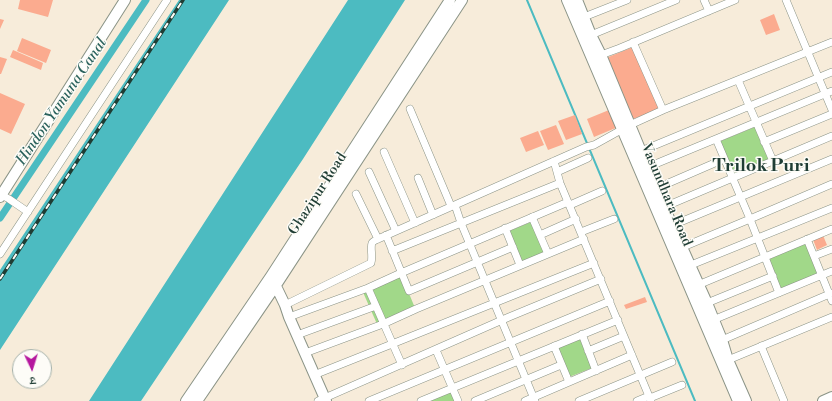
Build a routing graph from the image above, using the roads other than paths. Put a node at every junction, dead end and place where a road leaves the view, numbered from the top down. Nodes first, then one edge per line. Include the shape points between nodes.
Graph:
1 (125, 0) edge
2 (166, 0) edge
3 (450, 0) edge
4 (462, 0) edge
5 (567, 0) edge
6 (577, 0) edge
7 (627, 0) edge
8 (676, 0) edge
9 (704, 0) edge
10 (735, 0) edge
11 (786, 0) edge
12 (709, 11) junction
13 (584, 18) junction
14 (591, 34) junction
15 (634, 42) junction
16 (832, 42) edge
17 (808, 52) junction
18 (601, 55) junction
19 (832, 72) edge
20 (819, 77) junction
21 (738, 80) junction
22 (829, 92) edge
23 (750, 106) junction
24 (410, 110) dead end
25 (663, 110) junction
26 (832, 110) edge
27 (832, 114) edge
28 (756, 122) junction
29 (627, 127) junction
30 (832, 136) edge
31 (716, 139) junction
32 (764, 142) junction
33 (641, 151) junction
34 (384, 152) dead end
35 (588, 158) dead end
36 (724, 159) junction
37 (832, 159) edge
38 (554, 161) junction
39 (773, 161) junction
40 (648, 167) junction
41 (369, 172) dead end
42 (557, 172) junction
43 (418, 178) dead end
44 (732, 178) junction
45 (560, 183) junction
46 (832, 184) edge
47 (657, 188) junction
48 (602, 191) dead end
49 (356, 194) dead end
50 (3, 196) edge
51 (740, 197) junction
52 (569, 204) junction
53 (453, 206) junction
54 (664, 207) junction
55 (832, 208) edge
56 (28, 212) junction
57 (433, 215) junction
58 (532, 217) junction
59 (614, 219) dead end
60 (750, 219) junction
61 (576, 220) junction
62 (415, 222) junction
63 (461, 223) junction
64 (673, 225) junction
65 (505, 228) junction
66 (832, 228) edge
67 (396, 231) junction
68 (386, 235) junction
69 (540, 235) junction
70 (582, 236) junction
71 (378, 239) junction
72 (757, 239) junction
73 (807, 239) junction
74 (469, 244) junction
75 (512, 247) junction
76 (683, 247) junction
77 (832, 249) edge
78 (392, 251) junction
79 (0, 254) edge
80 (548, 254) junction
81 (814, 256) junction
82 (765, 257) junction
83 (477, 262) junction
84 (594, 263) junction
85 (520, 265) junction
86 (691, 265) junction
87 (832, 271) edge
88 (401, 273) junction
89 (822, 275) junction
90 (271, 276) junction
91 (772, 276) junction
92 (601, 279) junction
93 (484, 280) junction
94 (276, 285) junction
95 (698, 285) junction
96 (368, 288) junction
97 (779, 293) junction
98 (830, 293) edge
99 (610, 301) junction
100 (832, 301) edge
101 (494, 303) junction
102 (707, 303) junction
103 (285, 306) junction
104 (376, 306) junction
105 (289, 317) junction
106 (832, 317) edge
107 (618, 320) junction
108 (713, 320) junction
109 (501, 321) junction
110 (383, 324) junction
111 (582, 334) junction
112 (297, 335) junction
113 (624, 336) junction
114 (722, 340) junction
115 (510, 342) junction
116 (392, 344) junction
117 (554, 346) junction
118 (761, 346) junction
119 (436, 350) junction
120 (588, 351) junction
121 (305, 353) junction
122 (632, 356) junction
123 (728, 360) junction
124 (518, 361) junction
125 (672, 362) dead end
126 (402, 365) junction
127 (561, 365) junction
128 (444, 370) junction
129 (596, 371) junction
130 (314, 375) junction
131 (641, 376) junction
132 (526, 380) junction
133 (569, 382) junction
134 (682, 385) dead end
135 (452, 388) junction
136 (650, 398) edge
137 (832, 398) edge
138 (534, 399) edge
139 (739, 399) edge
140 (323, 400) edge
141 (186, 401) edge
142 (197, 401) edge
143 (369, 401) edge
144 (421, 401) edge
145 (458, 401) edge
146 (475, 401) edge
147 (525, 401) edge
148 (579, 401) edge
149 (637, 401) edge
150 (784, 401) edge
151 (823, 401) edge

1 - 50 street
2 - 56 street
3 - 90 street, Ghazipur Road
4 - 94 street, Ghazipur Road
5 - 29 street, Vasundhara Road
6 - 13 street, Vasundhara Road
7 - 13 street
8 - 14 street
9 - 12 street
10 - 12 street
11 - 17 street
12 - 15 street
13 - 14 street, Vasundhara Road
14 - 18 street, Vasundhara Road
15 - 18 street
15 - 25 street
16 - 17 street
17 - 20 street
17 - 21 street
18 - 29 street, Vasundhara Road
19 - 20 street
20 - 22 street
20 - 23 street
21 - 23 street
21 - 25 street
22 - 26 street
22 - 28 street
23 - 28 street
23 - 33 street
24 - 53 street
25 - 29 street
27 - 32 street
28 - 31 street
28 - 32 street
29 - 33 street, Vasundhara Road
29 - 38 street
29 - 139 street, Vasundhara Road
30 - 39 street
31 - 36 street
31 - 40 street
32 - 39 street
33 - 40 street, Vasundhara Road
34 - 62 street
35 - 42 street
36 - 44 street
36 - 47 street
37 - 51 street
38 - 42 street
38 - 53 street
39 - 44 street
40 - 47 street, Vasundhara Road
41 - 67 street
42 - 45 street
43 - 57 street
44 - 51 street
44 - 54 street
45 - 52 street
45 - 63 street
46 - 60 street
47 - 54 street, Vasundhara Road
48 - 52 street
49 - 71 street
50 - 56 street
51 - 60 street
51 - 64 street
52 - 58 street
52 - 61 street
53 - 57 street
53 - 63 street
54 - 64 street, Vasundhara Road
55 - 72 street
56 - 79 street
57 - 62 street
58 - 65 street
58 - 69 street
59 - 70 street
60 - 72 street
60 - 76 street
61 - 69 street
61 - 70 street
62 - 67 street
63 - 74 street
63 - 78 street
64 - 76 street, Vasundhara Road
65 - 74 street
65 - 75 street
66 - 73 street
67 - 68 street
68 - 71 street
68 - 78 street
69 - 80 street
70 - 80 street
70 - 84 street
71 - 103 street via 372,244 371,263
72 - 82 street
72 - 86 street
73 - 81 street
73 - 82 street
74 - 83 street
74 - 88 street
75 - 83 street
75 - 85 street
76 - 86 street, Vasundhara Road
77 - 81 street
78 - 88 street
80 - 85 street
81 - 89 street
82 - 91 street
82 - 95 street
83 - 88 street via 409,291
83 - 93 street
84 - 92 street
84 - 101 street
85 - 93 street
86 - 95 street, Vasundhara Road
87 - 89 street
88 - 96 street
89 - 97 street
89 - 98 street
90 - 94 street
90 - 141 street, Ghazipur Road
91 - 97 street
91 - 102 street
92 - 99 street
92 - 109 street
93 - 101 street
93 - 110 street
94 - 103 street
94 - 142 street, Ghazipur Road
95 - 102 street, Vasundhara Road
96 - 104 street
96 - 105 street
97 - 108 street
98 - 100 street
98 - 114 street
99 - 107 street
99 - 115 street
101 - 109 street
101 - 116 street
102 - 108 street, Vasundhara Road
103 - 105 street
104 - 110 street
104 - 112 street
105 - 112 street
106 - 118 street
107 - 111 street
107 - 113 street
108 - 114 street, Vasundhara Road
109 - 115 street
109 - 119 street
110 - 116 street
110 - 121 street
111 - 117 street
111 - 120 street
112 - 121 street
113 - 120 street
113 - 122 street
114 - 123 street, Vasundhara Road
115 - 124 street
115 - 128 street
116 - 126 street
116 - 130 street
117 - 124 street
117 - 127 street
118 - 123 street
118 - 150 street
119 - 126 street
119 - 128 street
120 - 129 street
121 - 130 street
122 - 129 street
122 - 131 street
123 - 139 street, Vasundhara Road
124 - 132 street
124 - 135 street
125 - 131 street
126 - 140 street
127 - 132 street
127 - 133 street
128 - 135 street
128 - 143 street
129 - 133 street
130 - 140 street
131 - 136 street
131 - 148 street
132 - 138 street
132 - 146 street
133 - 138 street
134 - 136 street
135 - 144 street
135 - 145 street
136 - 149 street
137 - 151 street
138 - 147 street

